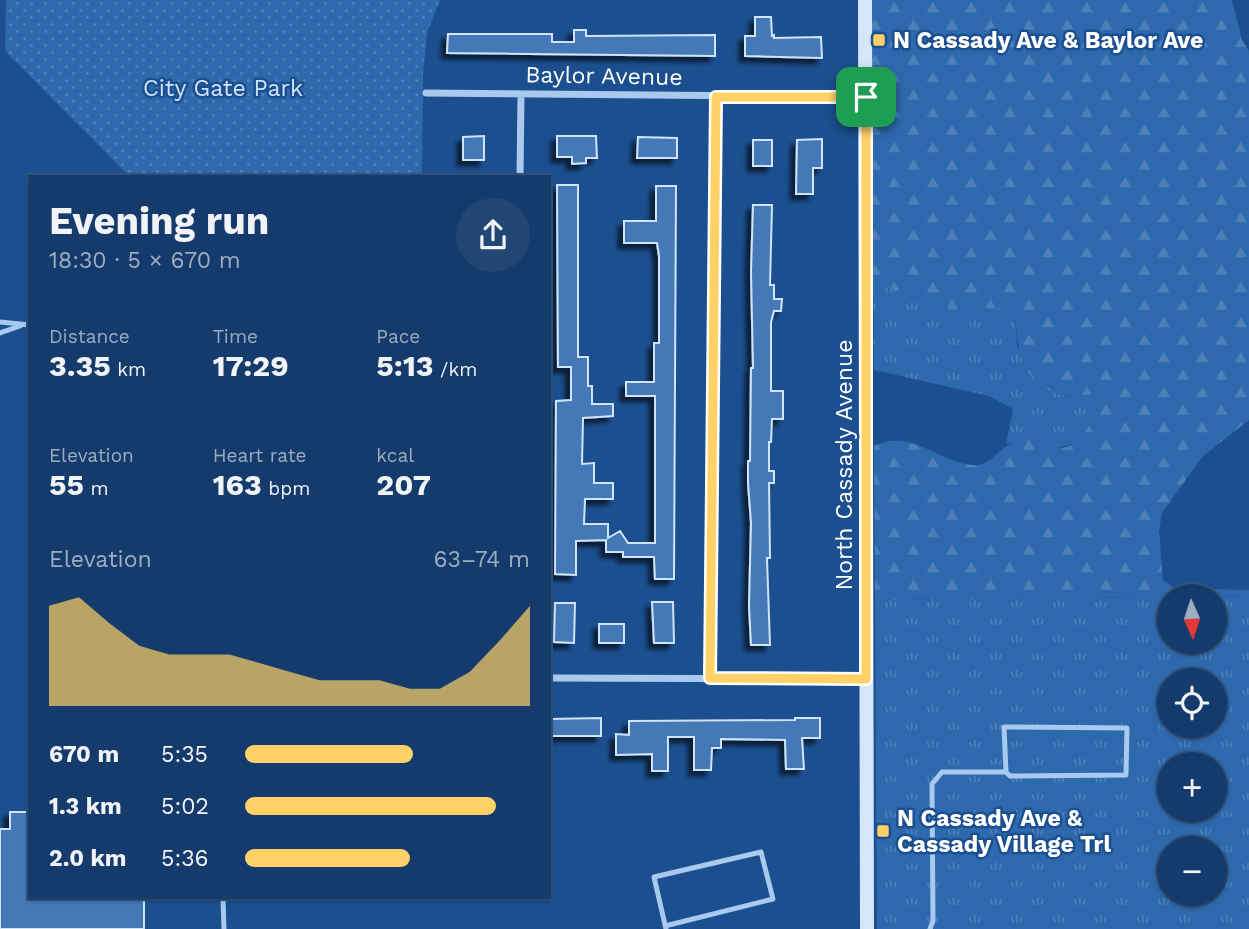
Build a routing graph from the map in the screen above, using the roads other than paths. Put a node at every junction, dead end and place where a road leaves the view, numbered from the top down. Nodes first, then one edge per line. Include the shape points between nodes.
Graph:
1 (865, 0) edge
2 (426, 93) dead end
3 (521, 94) junction
4 (716, 97) junction
5 (866, 97) junction
6 (520, 175) edge
7 (0, 322) edge
8 (26, 326) edge
9 (0, 333) edge
10 (551, 678) edge
11 (710, 678) junction
12 (866, 679) junction
13 (1006, 772) junction
14 (223, 899) edge
15 (666, 927) edge
16 (224, 929) edge
17 (867, 929) edge
18 (930, 929) edge

1 - 5 main road, North Cassady Avenue
2 - 3 street, Baylor Avenue
3 - 4 street, Baylor Avenue
3 - 6 street
4 - 5 street, Baylor Avenue
4 - 11 street
5 - 12 main road, North Cassady Avenue
7 - 8 lane
8 - 9 lane
10 - 11 street
11 - 12 street
12 - 17 main road, North Cassady Avenue
13 - 13 lane via 1004,727 1127,727 1126,775 1010,776
13 - 18 lane via 942,772 932,784
14 - 16 lane
15 - 15 lane via 773,899 761,852 654,877

